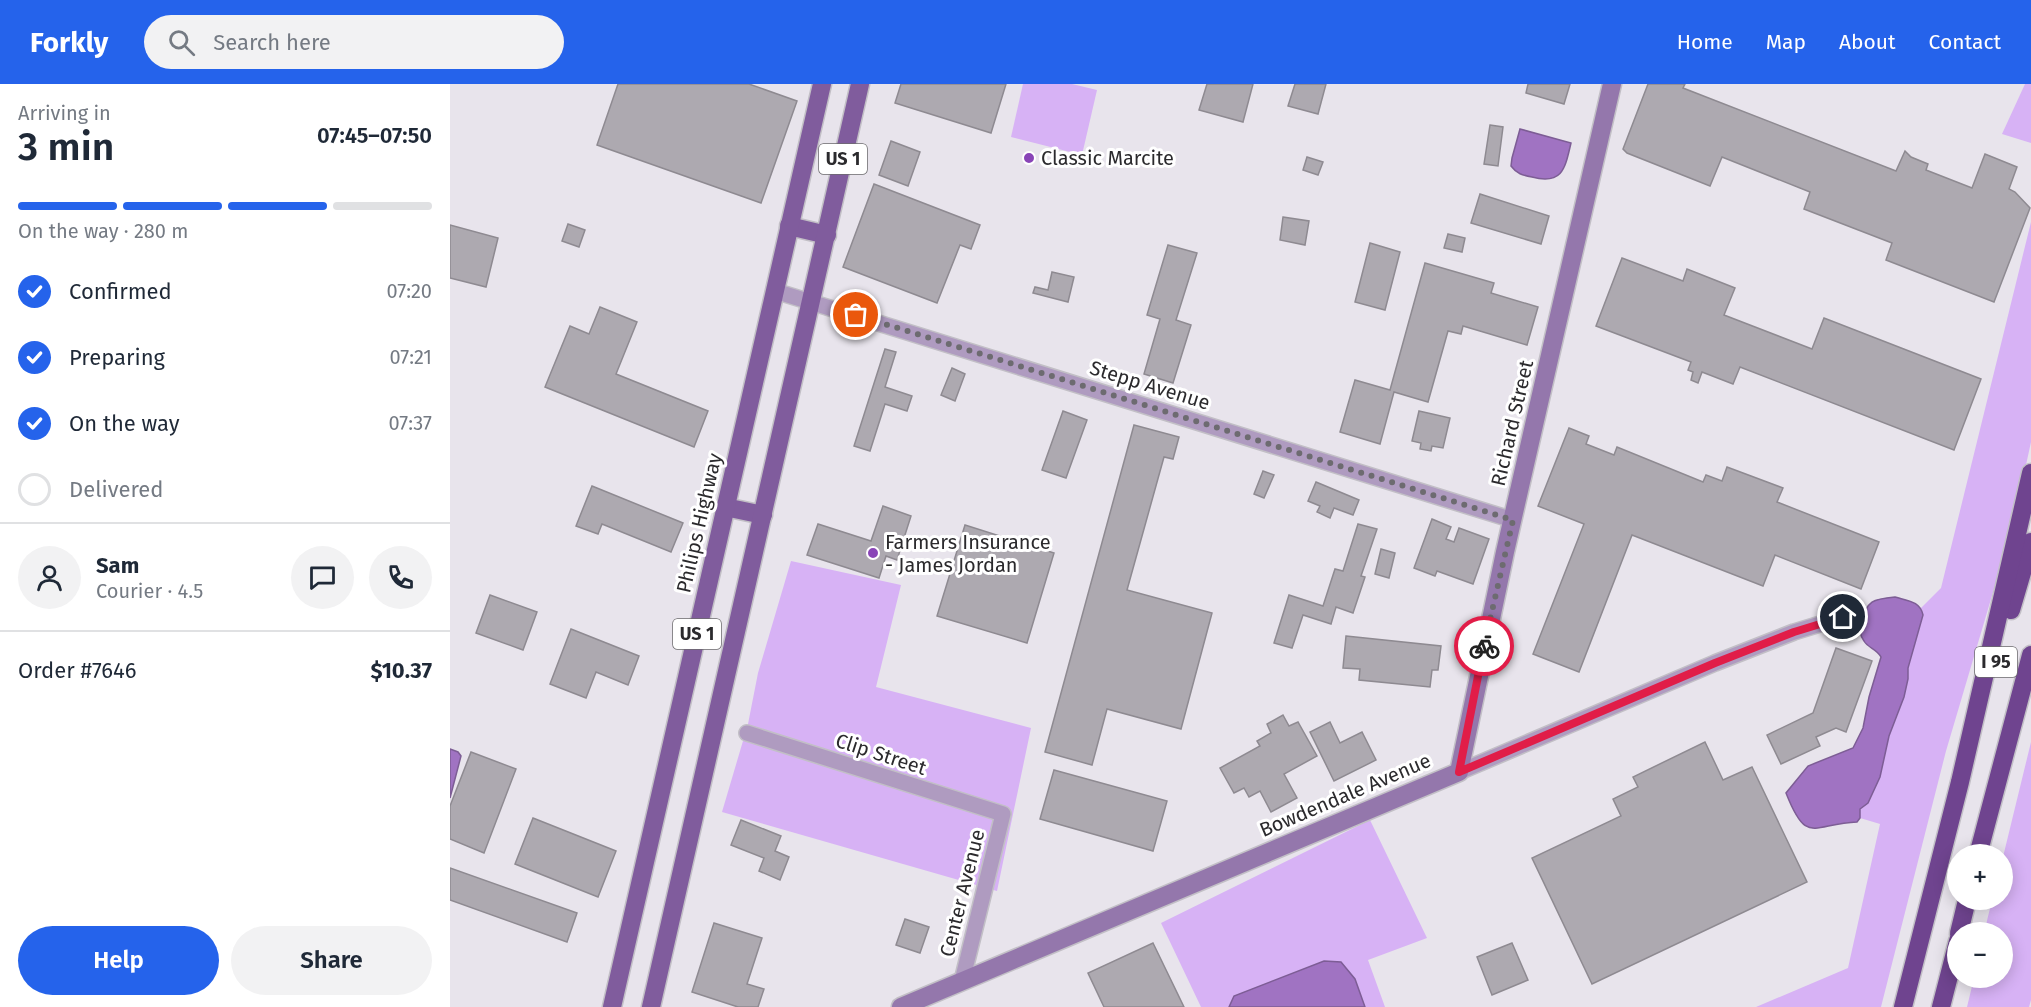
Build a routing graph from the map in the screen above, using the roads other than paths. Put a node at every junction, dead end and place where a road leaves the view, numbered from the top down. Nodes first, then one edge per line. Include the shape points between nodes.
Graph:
1 (822, 84) edge
2 (860, 84) edge
3 (1612, 84) edge
4 (789, 226) junction
5 (826, 235) junction
6 (775, 291) junction
7 (811, 301) junction
8 (2031, 473) edge
9 (725, 507) junction
10 (763, 515) junction
11 (1513, 520) junction
12 (2031, 542) edge
13 (1843, 617) dead end
14 (2031, 655) edge
15 (2031, 698) edge
16 (747, 733) dead end
17 (1459, 772) junction
18 (1960, 782) junction
19 (1995, 788) junction
20 (1003, 814) joint
21 (1981, 844) edge
22 (962, 981) junction
23 (1947, 984) edge
24 (612, 1007) edge
25 (651, 1007) edge
26 (901, 1007) edge
27 (1903, 1007) edge
28 (1941, 1007) edge

1 - 4 main road, Philips Highway / US 1
2 - 5 main road, US 1
3 - 11 street, Richard Street
4 - 5 main road
4 - 6 main road, Philips Highway / US 1
5 - 7 main road, US 1
6 - 7 street, Stepp Avenue
6 - 9 main road, Philips Highway / US 1
7 - 10 main road, US 1
7 - 11 street, Stepp Avenue
8 - 18 highway
9 - 10 main road
9 - 24 main road, Philips Highway / US 1
10 - 25 main road, US 1
11 - 17 street, Richard Street
12 - 18 highway, I 95
13 - 17 street, Bowdendale Avenue via 1715,663
14 - 19 highway, I 95
15 - 19 highway
16 - 20 street, Clip Street
17 - 22 street, Bowdendale Avenue
18 - 27 highway, I 95
19 - 21 highway, I 95
20 - 22 street, Center Avenue
22 - 26 street, Bowdendale Avenue
23 - 28 highway

